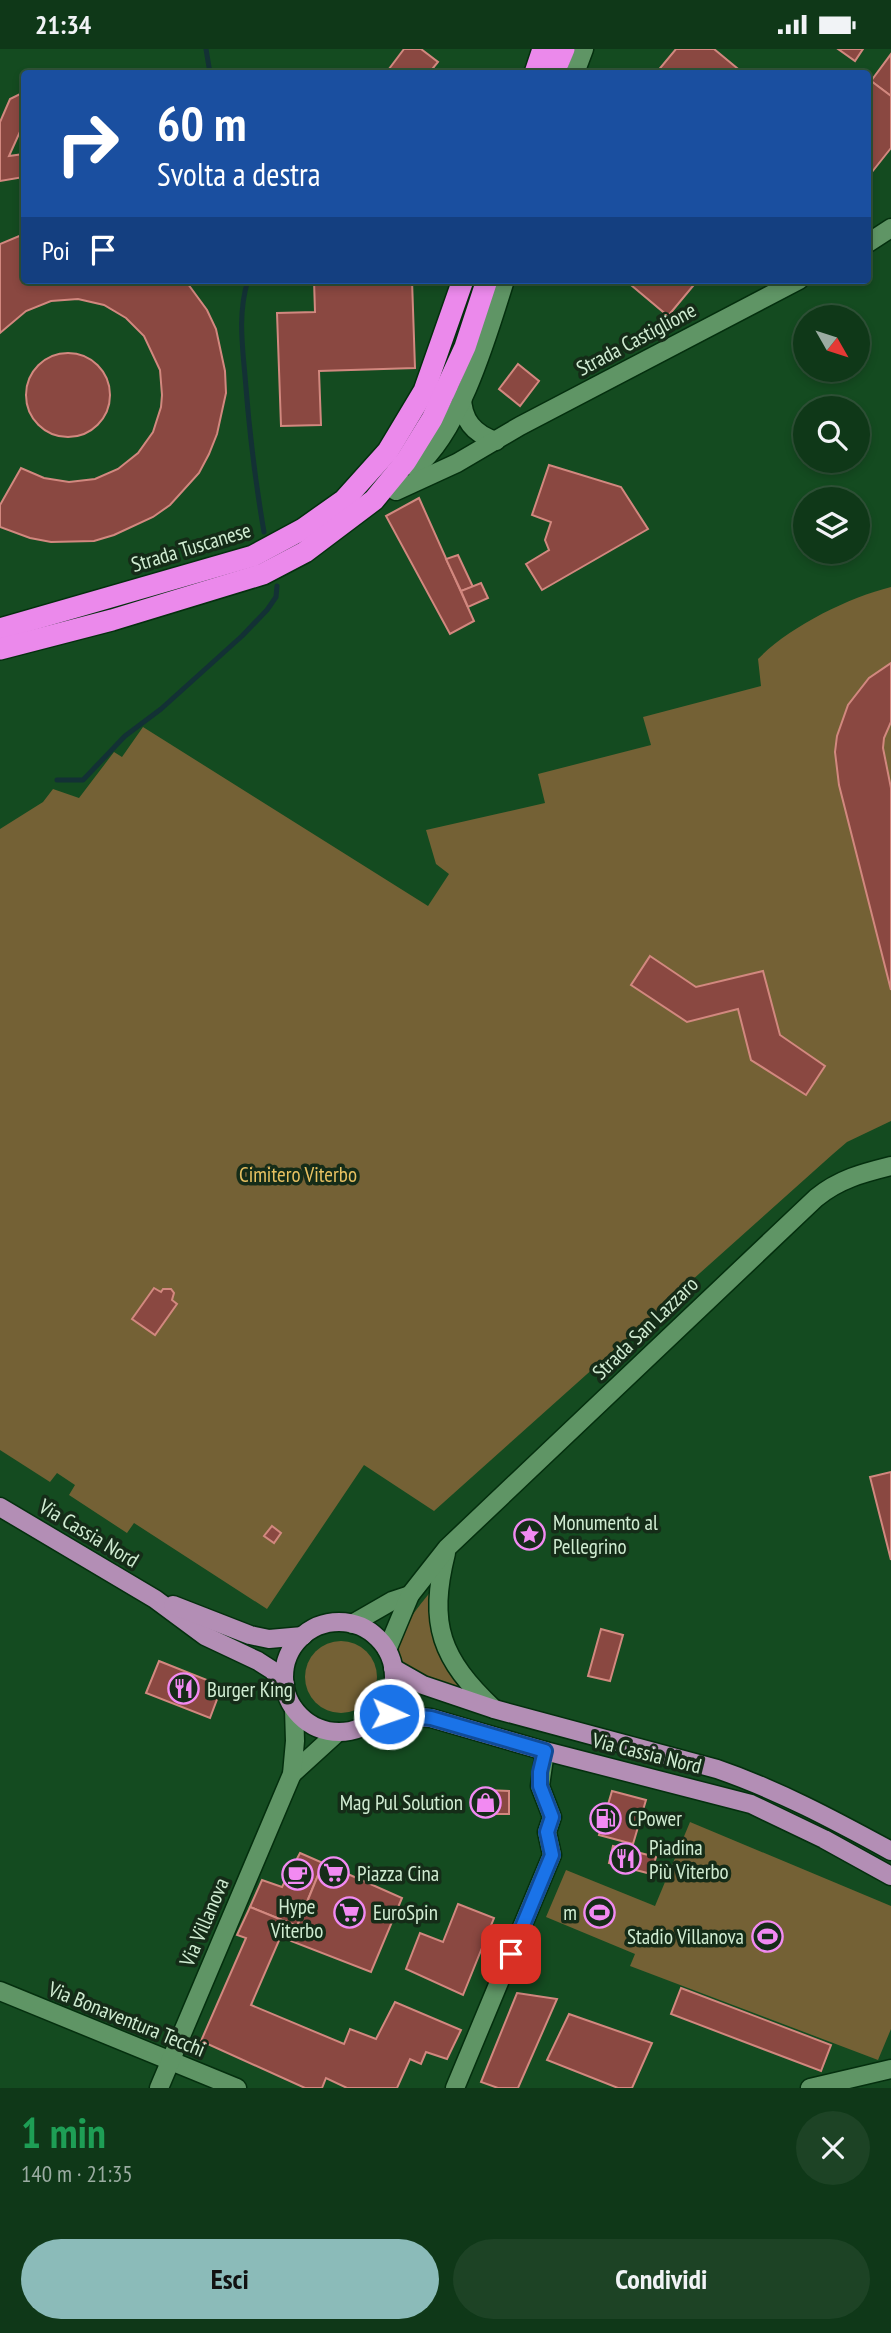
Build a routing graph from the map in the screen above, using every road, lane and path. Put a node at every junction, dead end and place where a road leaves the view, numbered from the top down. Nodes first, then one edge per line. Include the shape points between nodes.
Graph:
1 (543, 49) edge
2 (564, 49) edge
3 (584, 49) edge
4 (536, 70) edge
5 (555, 70) edge
6 (576, 70) edge
7 (891, 229) edge
8 (871, 241) edge
9 (462, 284) edge
10 (486, 284) edge
11 (504, 284) edge
12 (791, 284) edge
13 (462, 396) junction
14 (496, 441) junction
15 (415, 468) dead end
16 (396, 491) joint
17 (374, 500) junction
18 (112, 620) junction
19 (0, 629) edge
20 (0, 649) edge
21 (0, 666) edge
22 (891, 1166) edge
23 (0, 1508) edge
24 (447, 1548) junction
25 (410, 1595) junction
26 (155, 1599) junction
27 (352, 1624) junction
28 (303, 1636) junction
29 (387, 1650) junction
30 (393, 1668) junction
31 (285, 1684) junction
32 (294, 1709) junction
33 (494, 1709) junction
34 (380, 1714) junction
35 (338, 1732) junction
36 (545, 1751) junction
37 (292, 1774) junction
38 (891, 1851) edge
39 (891, 1876) edge
40 (0, 1991) edge
41 (169, 2060) junction
42 (891, 2069) edge
43 (159, 2088) edge
44 (237, 2088) edge
45 (455, 2088) edge
46 (810, 2088) edge

1 - 4 highway
2 - 5 highway
3 - 6 street
7 - 8 street
9 - 19 highway, Strada Tuscanese via 424,391 388,451 344,500 253,556
10 - 17 highway via 465,347 432,419
11 - 13 street
12 - 14 street, Strada Castiglione
13 - 14 street via 470,426
13 - 15 street via 438,443
14 - 16 street, Strada Castiglione
16 - 17 highway
17 - 18 highway via 305,552 263,574
18 - 20 highway
18 - 21 highway
22 - 24 street, Strada San Lazzaro via 855,1175 816,1198
23 - 26 main road, Via Cassia Nord
24 - 25 street, Strada San Lazzaro
24 - 33 street via 438,1602 443,1642 461,1676
25 - 27 street, Strada San Lazzaro
25 - 29 street, Strada San Lazzaro
26 - 28 main road, Via Cassia Nord via 250,1635 269,1639
26 - 31 main road, Via Cassia Nord via 205,1636 265,1665
27 - 28 main road, Via Cassia Nord via 330,1623
27 - 29 main road via 366,1629
28 - 31 main road via 290,1652
29 - 30 main road
30 - 33 main road, Via Cassia Nord via 424,1685
30 - 34 main road via 392,1691
31 - 32 main road
32 - 35 main road via 319,1728
32 - 37 street, Via Villanova
33 - 38 main road, Via Cassia Nord via 750,1780
34 - 35 main road via 354,1730
34 - 36 main road, Via Cassia Nord via 431,1718
35 - 37 street, Via Villanova
36 - 39 main road, Via Cassia Nord via 751,1804
36 - 45 street via 540,1786 552,1817 547,1832 552,1855
37 - 41 street, Via Villanova
40 - 41 street, Via Bonaventura Tecchi
41 - 43 street, Via Villanova
41 - 44 street, Via Bonaventura Tecchi
42 - 46 street

